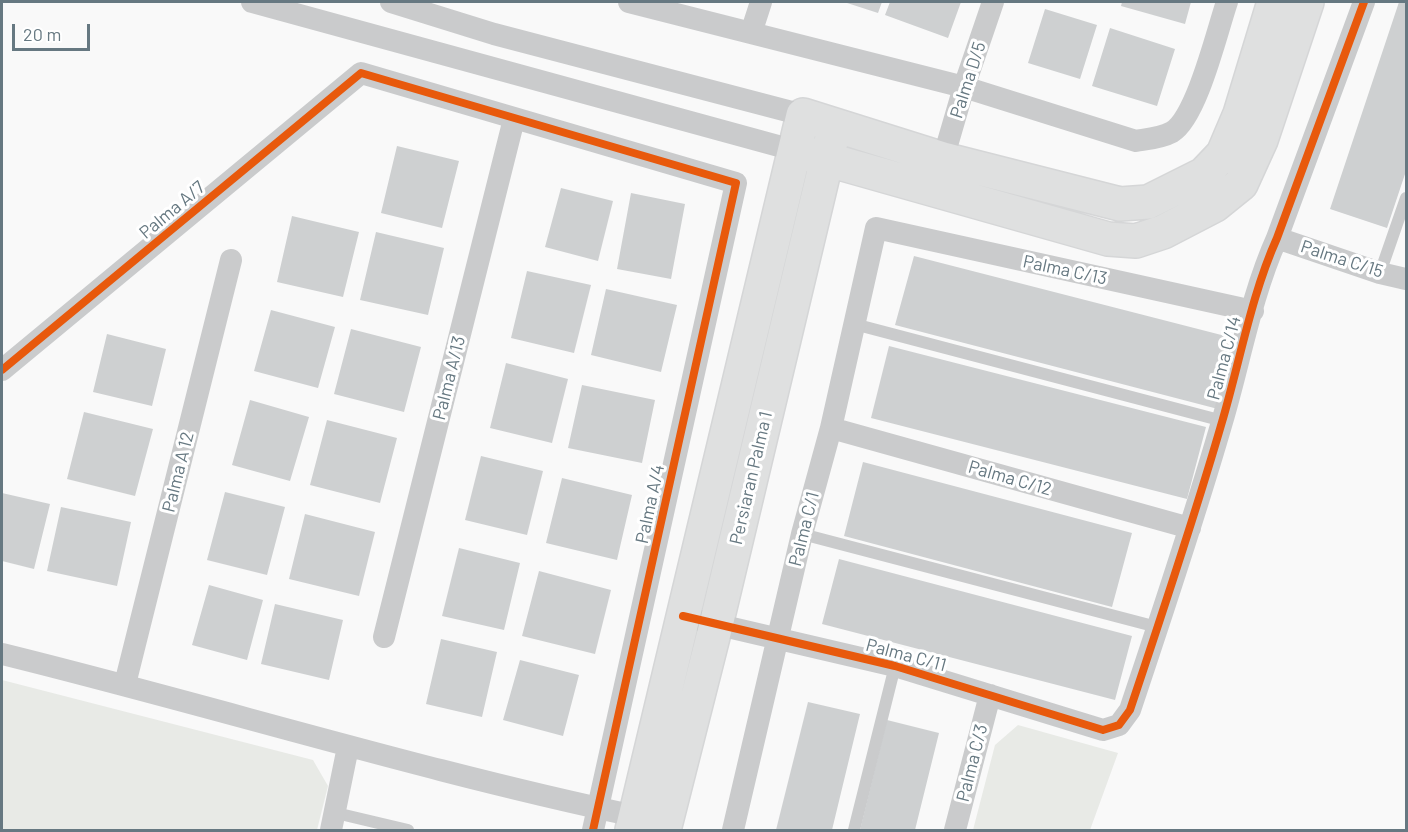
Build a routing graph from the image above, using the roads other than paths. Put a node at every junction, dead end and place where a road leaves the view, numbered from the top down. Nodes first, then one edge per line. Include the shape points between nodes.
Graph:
1 (252, 2) edge
2 (391, 2) edge
3 (628, 2) edge
4 (761, 2) edge
5 (993, 2) edge
6 (1227, 2) edge
7 (1274, 2) edge
8 (1307, 2) edge
9 (1364, 2) edge
10 (305, 9) edge
11 (751, 33) junction
12 (964, 87) junction
13 (802, 115) junction
14 (514, 119) junction
15 (835, 125) junction
16 (794, 150) junction
17 (825, 158) junction
18 (943, 159) junction
19 (1407, 198) edge
20 (876, 228) joint
21 (1277, 238) junction
22 (231, 260) dead end
23 (1380, 273) junction
24 (1407, 279) edge
25 (1253, 311) junction
26 (854, 324) junction
27 (2, 370) edge
28 (1223, 421) junction
29 (831, 428) junction
30 (1190, 528) junction
31 (802, 534) junction
32 (683, 616) junction
33 (716, 625) junction
34 (1157, 627) junction
35 (384, 637) dead end
36 (778, 639) junction
37 (2, 654) edge
38 (895, 666) junction
39 (125, 684) junction
40 (990, 695) junction
41 (1119, 725) joint
42 (348, 747) junction
43 (598, 808) junction
44 (333, 822) edge
45 (649, 826) edge
46 (408, 831) edge
47 (593, 831) edge
48 (733, 831) edge
49 (854, 831) edge
50 (955, 831) edge

1 - 10 street
2 - 13 street via 494,34
3 - 11 street
4 - 11 street
5 - 12 street, Palma D/5
6 - 12 street via 1191,110 1173,131 1156,138 1136,141
7 - 18 street via 1240,114 1222,154 1204,174 1148,202 1119,204
8 - 17 street via 1261,140 1241,184 1215,205 1163,232 1136,241 1108,239
9 - 21 street, Palma C/14
10 - 16 street via 344,26
11 - 12 street
12 - 18 street, Palma D/5
13 - 15 street
13 - 16 street
14 - 27 street, Palma A/7 via 361,73
14 - 35 street, Palma A/13
14 - 43 street, Palma A/4 via 736,183
15 - 17 street, Persiaran Palma 1
15 - 18 street
16 - 17 street
16 - 32 street
17 - 33 street, Persiaran Palma 1
19 - 23 lane
20 - 25 street, Palma C/13
20 - 26 street, Palma C/1
21 - 23 street, Palma C/15
21 - 25 street, Palma C/14
22 - 39 street, Palma A 12
23 - 24 street, Palma C/15
25 - 28 street, Palma C/14
26 - 28 lane
26 - 29 street, Palma C/1
28 - 30 street, Palma C/14
29 - 30 street, Palma C/12
29 - 31 street, Palma C/1
30 - 34 street, Palma C/14
31 - 34 lane
31 - 36 street, Palma C/1
32 - 33 street, Palma C/11
32 - 45 street
33 - 36 street, Palma C/11
33 - 45 street, Persiaran Palma 1
34 - 41 street, Palma C/14 via 1130,710
36 - 38 street, Palma C/11
36 - 48 street, Palma C/1
37 - 39 street
38 - 40 street, Palma C/11
38 - 49 lane
39 - 42 street
40 - 41 street, Palma C/11 via 1103,730
40 - 50 street, Palma C/3
42 - 43 street
42 - 44 street
43 - 45 street
43 - 47 street, Palma A/4
44 - 46 lane

